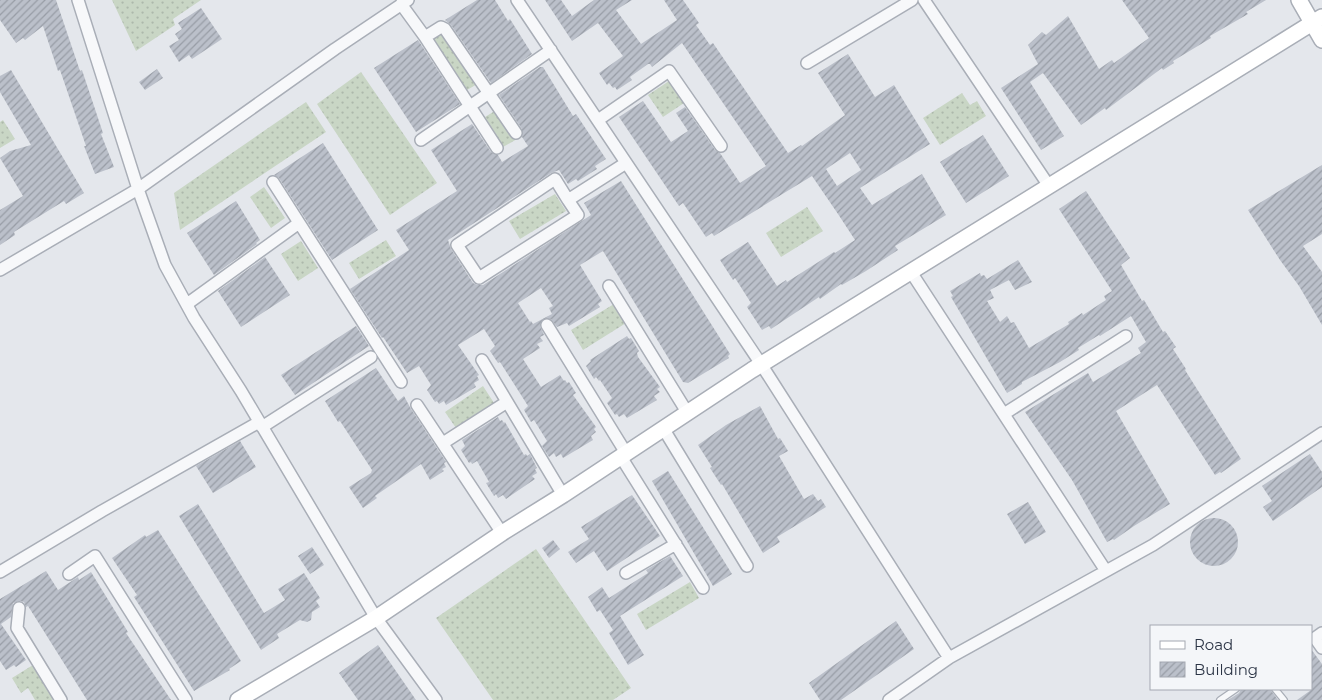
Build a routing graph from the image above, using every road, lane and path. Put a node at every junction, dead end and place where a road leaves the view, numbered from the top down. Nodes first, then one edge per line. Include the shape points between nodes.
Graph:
1 (78, 0) edge
2 (517, 0) edge
3 (912, 0) edge
4 (924, 0) edge
5 (1299, 0) edge
6 (405, 2) edge
7 (1317, 20) edge
8 (425, 37) junction
9 (1322, 40) edge
10 (551, 50) junction
11 (807, 62) dead end
12 (488, 94) junction
13 (470, 106) junction
14 (598, 120) junction
15 (516, 133) dead end
16 (421, 140) dead end
17 (721, 146) dead end
18 (497, 148) dead end
19 (626, 163) junction
20 (273, 182) dead end
21 (1049, 186) junction
22 (138, 189) junction
23 (568, 200) junction
24 (299, 223) junction
25 (0, 270) edge
26 (911, 272) junction
27 (609, 286) dead end
28 (187, 304) junction
29 (548, 325) dead end
30 (1126, 336) dead end
31 (371, 357) dead end
32 (482, 360) dead end
33 (762, 364) junction
34 (400, 382) dead end
35 (507, 402) junction
36 (417, 404) dead end
37 (687, 412) junction
38 (1004, 414) junction
39 (260, 425) junction
40 (663, 428) junction
41 (1322, 432) edge
42 (443, 443) junction
43 (623, 455) junction
44 (563, 495) junction
45 (502, 533) junction
46 (676, 544) junction
47 (748, 566) dead end
48 (1106, 571) junction
49 (0, 572) edge
50 (626, 573) dead end
51 (69, 574) dead end
52 (703, 588) dead end
53 (19, 608) dead end
54 (376, 618) junction
55 (1322, 633) edge
56 (1322, 648) edge
57 (949, 658) junction
58 (1235, 690) edge
59 (1276, 690) edge
60 (61, 700) edge
61 (186, 700) edge
62 (238, 700) edge
63 (436, 700) edge
64 (889, 700) edge
65 (1220, 700) edge
66 (1284, 700) edge

1 - 22 street
2 - 10 street
3 - 11 street
4 - 21 street
5 - 7 street
6 - 8 street
6 - 22 street
7 - 9 street
7 - 21 street
8 - 12 street via 441,27 445,29
8 - 13 street
10 - 12 street
10 - 14 street
12 - 13 street
12 - 15 street
13 - 16 street
13 - 18 street
14 - 17 street via 669,71
14 - 19 street
19 - 23 street
19 - 33 street
20 - 24 street
21 - 26 street
22 - 25 street
22 - 28 street via 165,265
23 - 23 street via 578,215 479,278 457,245 555,179
24 - 28 street
24 - 34 street
26 - 33 street
26 - 38 street
27 - 37 street
28 - 39 street
29 - 43 street
30 - 38 street
31 - 39 street
32 - 35 street
33 - 37 street
33 - 57 street
35 - 42 street
35 - 44 street
36 - 42 street
37 - 40 street
38 - 48 street
39 - 49 street via 102,511
39 - 54 street
40 - 43 street
40 - 47 street
41 - 48 street via 1153,545
42 - 45 street
43 - 44 street
43 - 46 street
44 - 45 street
45 - 54 street
46 - 50 street
46 - 52 street
48 - 57 street
51 - 61 street via 95,556
53 - 60 street via 17,628
54 - 62 street
54 - 63 street
55 - 56 street via 1315,638
57 - 64 street
58 - 65 lane
59 - 66 lane

